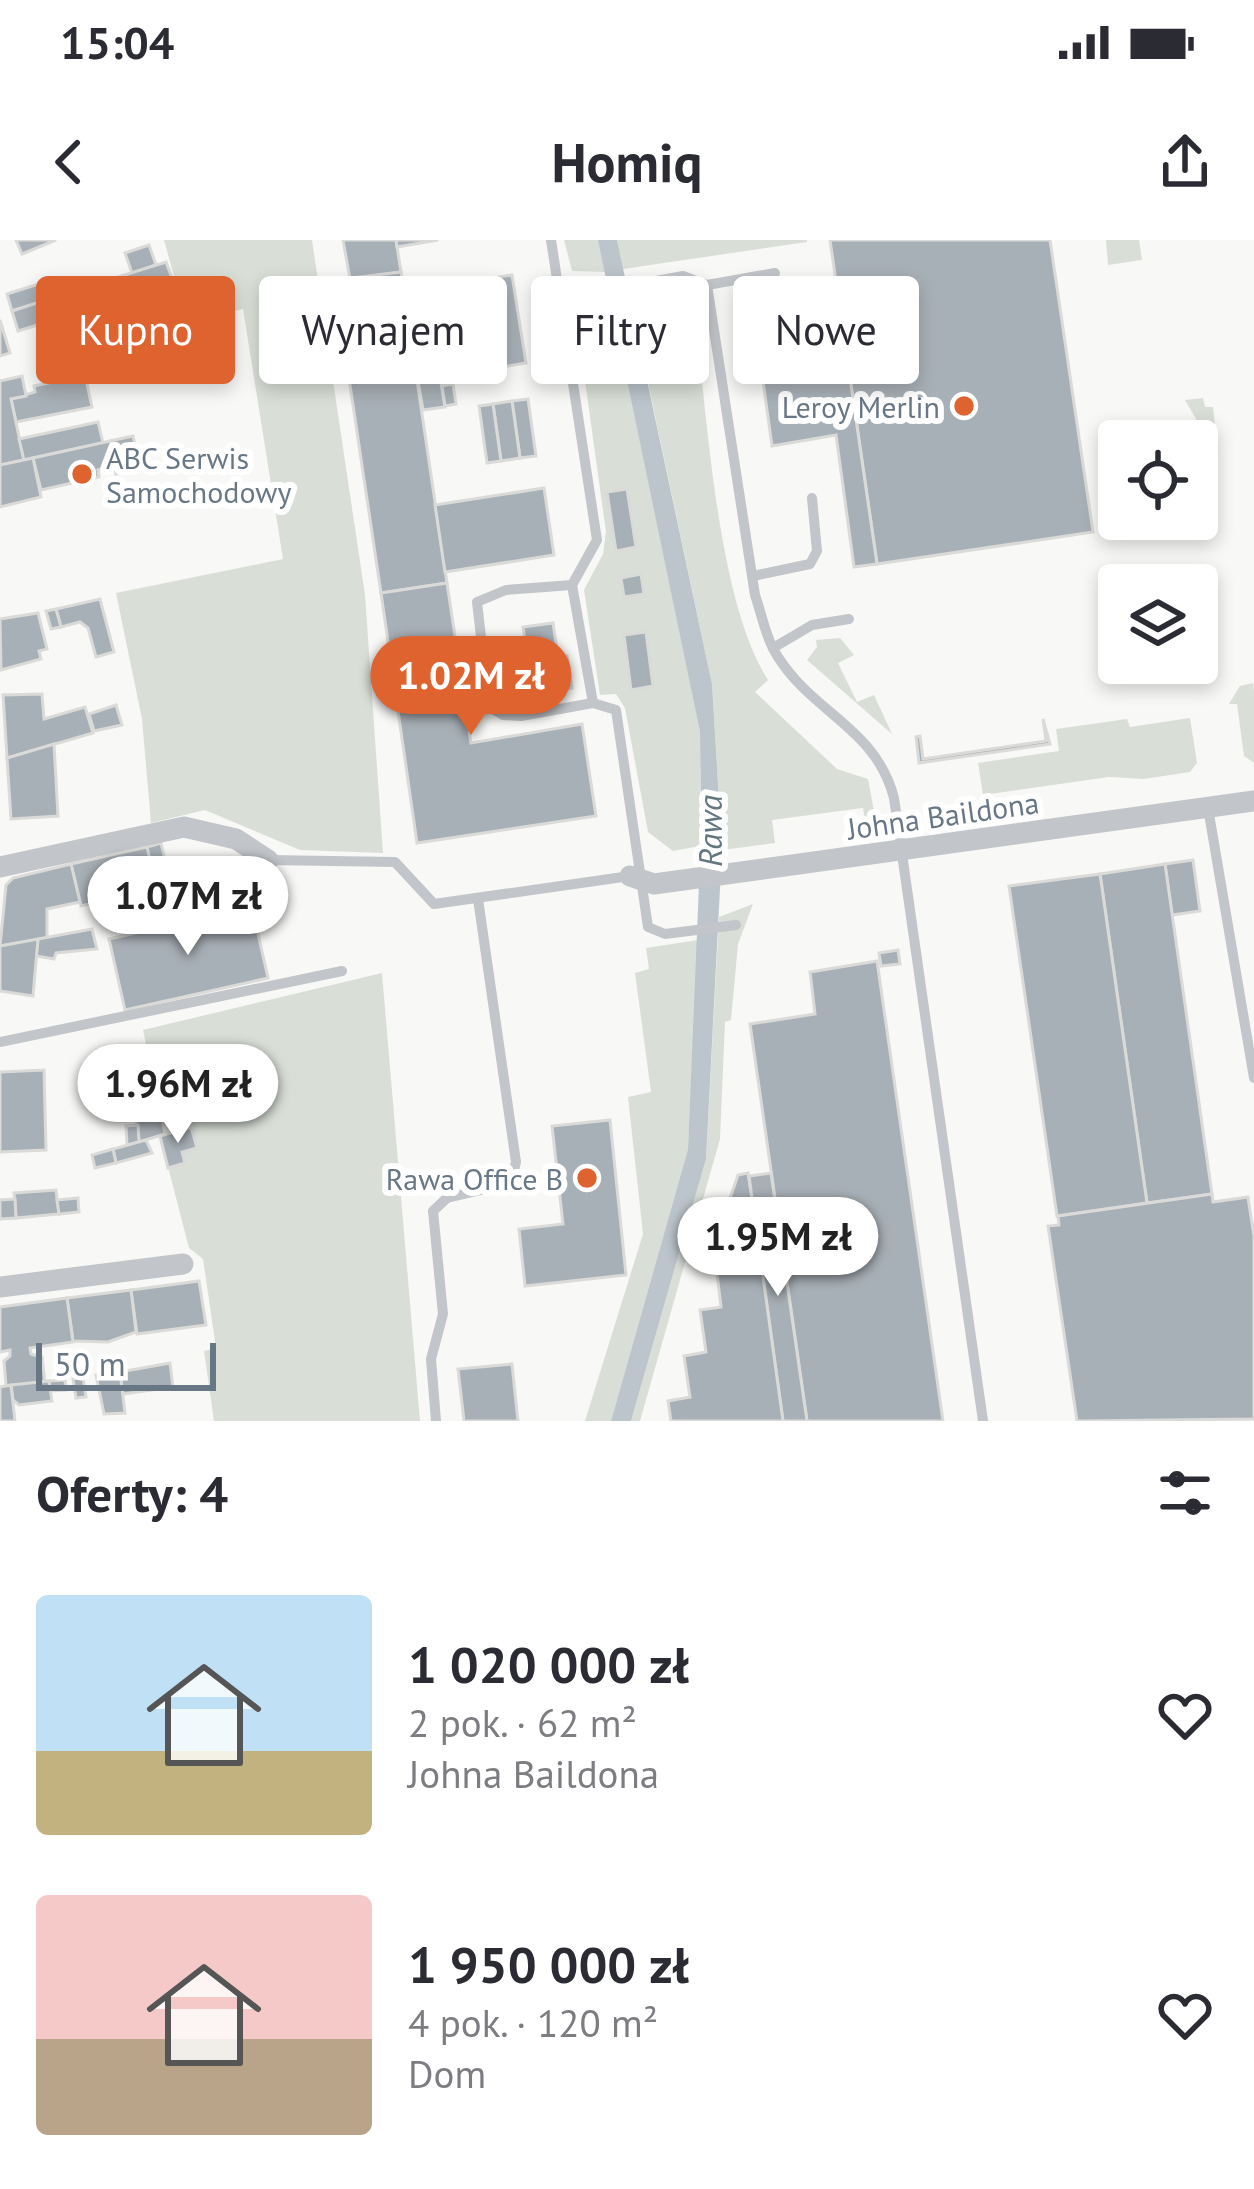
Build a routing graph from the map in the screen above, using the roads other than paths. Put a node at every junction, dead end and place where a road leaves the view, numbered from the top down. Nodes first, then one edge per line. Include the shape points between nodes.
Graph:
1 (551, 240) edge
2 (775, 273) dead end
3 (556, 276) edge
4 (709, 285) edge
5 (709, 298) edge
6 (573, 384) edge
7 (812, 498) dead end
8 (753, 576) junction
9 (572, 585) junction
10 (849, 619) dead end
11 (773, 648) junction
12 (592, 703) junction
13 (1254, 801) edge
14 (1208, 808) junction
15 (902, 852) junction
16 (268, 860) joint
17 (0, 867) edge
18 (636, 877) junction
19 (478, 899) junction
20 (736, 925) dead end
21 (342, 971) dead end
22 (0, 1042) edge
23 (1254, 1078) edge
24 (183, 1264) dead end
25 (0, 1287) edge
26 (436, 1421) edge
27 (983, 1421) edge

1 - 3 lane
2 - 4 lane
5 - 8 lane
6 - 9 lane via 597,540
7 - 8 lane via 818,551 810,564
8 - 11 lane
9 - 12 lane
9 - 12 lane via 506,590 477,602 483,682 489,706 503,715
10 - 11 lane via 812,625
11 - 15 lane via 816,701 879,755
12 - 18 lane via 616,710
13 - 14 street, Johna Baildona
14 - 15 street, Johna Baildona
14 - 23 lane
15 - 18 street, Johna Baildona via 654,884
15 - 27 lane
16 - 17 street via 236,839 184,827
16 - 19 lane via 395,862 434,904
18 - 19 lane
18 - 20 lane via 648,927 678,933
19 - 26 lane via 516,1162 511,1183 447,1198 433,1211 442,1315 431,1359
21 - 22 lane
24 - 25 street

